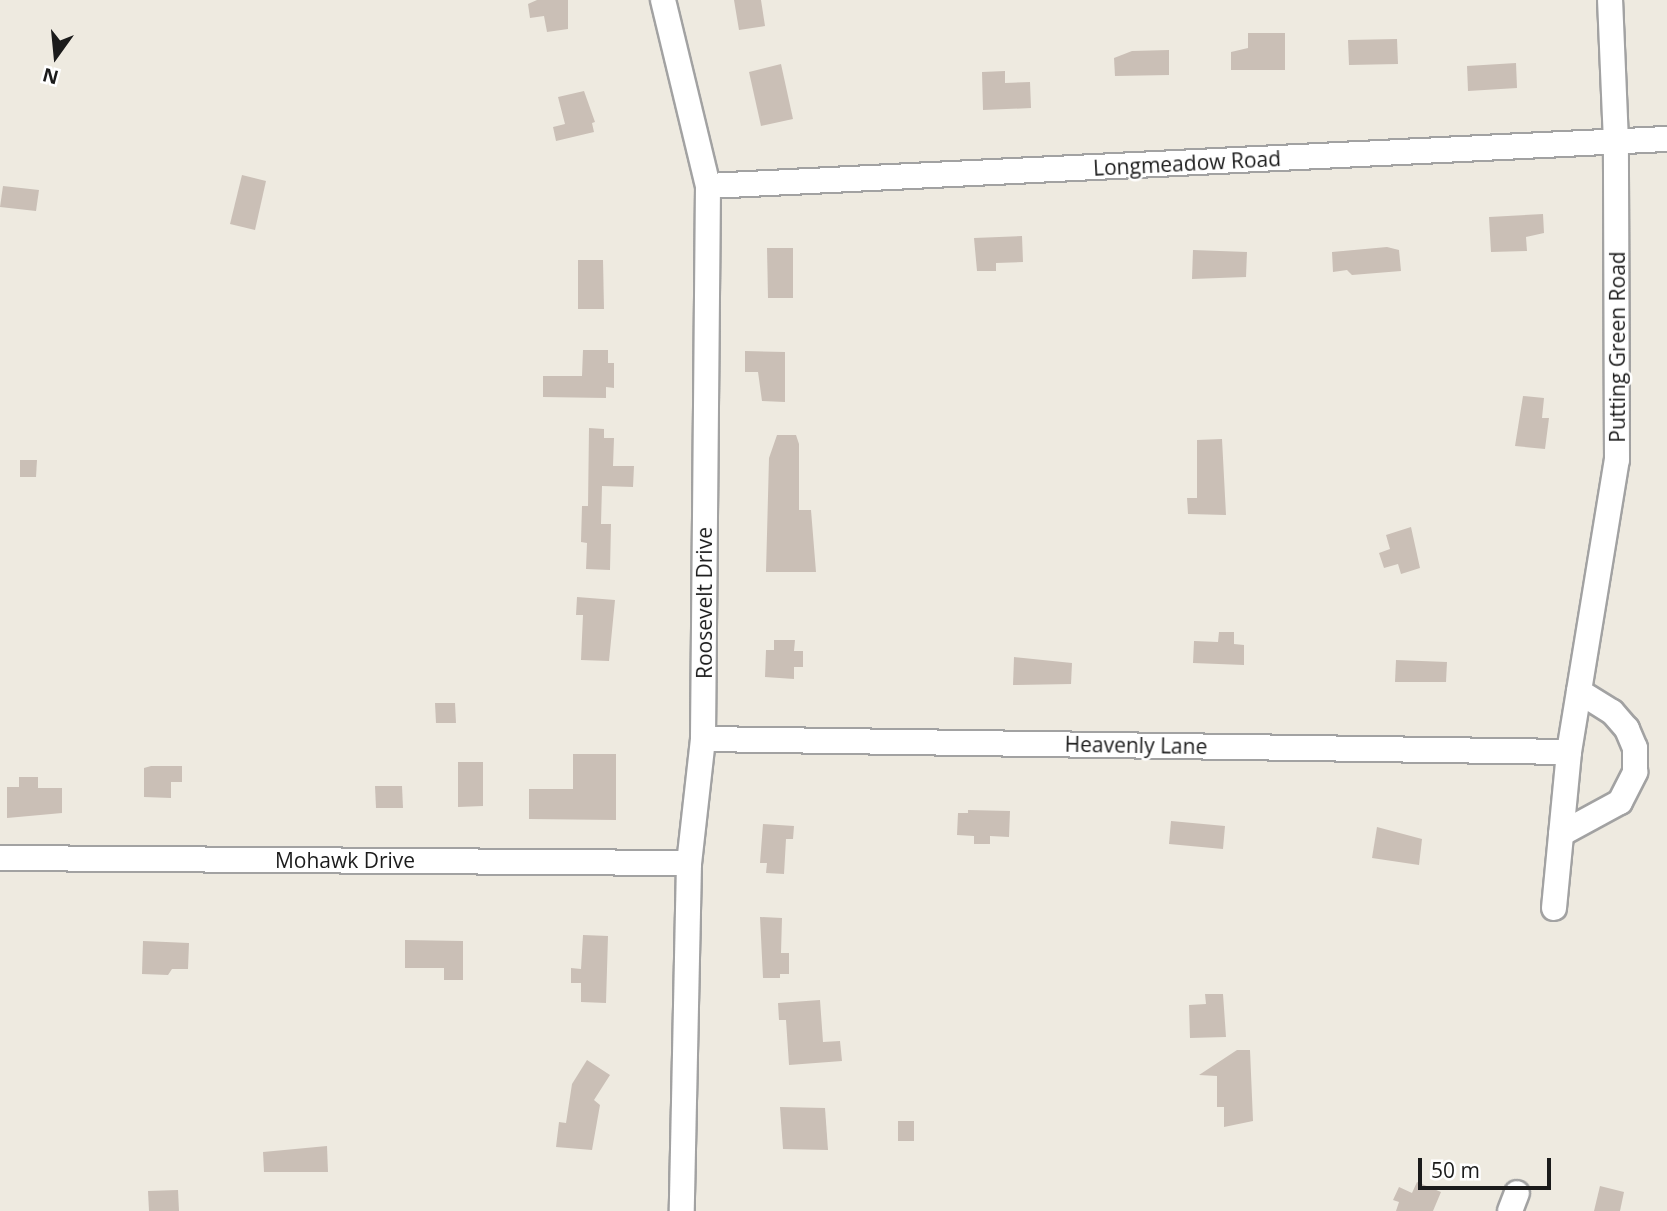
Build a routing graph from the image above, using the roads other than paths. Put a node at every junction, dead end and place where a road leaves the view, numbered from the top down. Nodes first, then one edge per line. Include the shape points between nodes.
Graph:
1 (663, 0) edge
2 (1610, 0) edge
3 (1667, 139) edge
4 (1616, 142) junction
5 (708, 186) junction
6 (1579, 691) junction
7 (703, 739) junction
8 (1569, 752) junction
9 (1561, 834) junction
10 (0, 858) edge
11 (689, 863) junction
12 (1554, 908) dead end
13 (682, 1211) edge

1 - 5 street, Roosevelt Drive
2 - 4 street, Putting Green Road
3 - 4 street, Longmeadow Road
4 - 5 street, Longmeadow Road
4 - 6 street, Putting Green Road via 1617,460
5 - 7 street, Roosevelt Drive
6 - 8 street, Putting Green Road
6 - 9 street via 1627,729 1635,748 1635,772 1620,802
7 - 8 street, Heavenly Lane
7 - 11 street, Roosevelt Drive
8 - 9 street, Putting Green Road
9 - 12 street, Putting Green Road
10 - 11 street, Mohawk Drive
11 - 13 street, Roosevelt Drive

